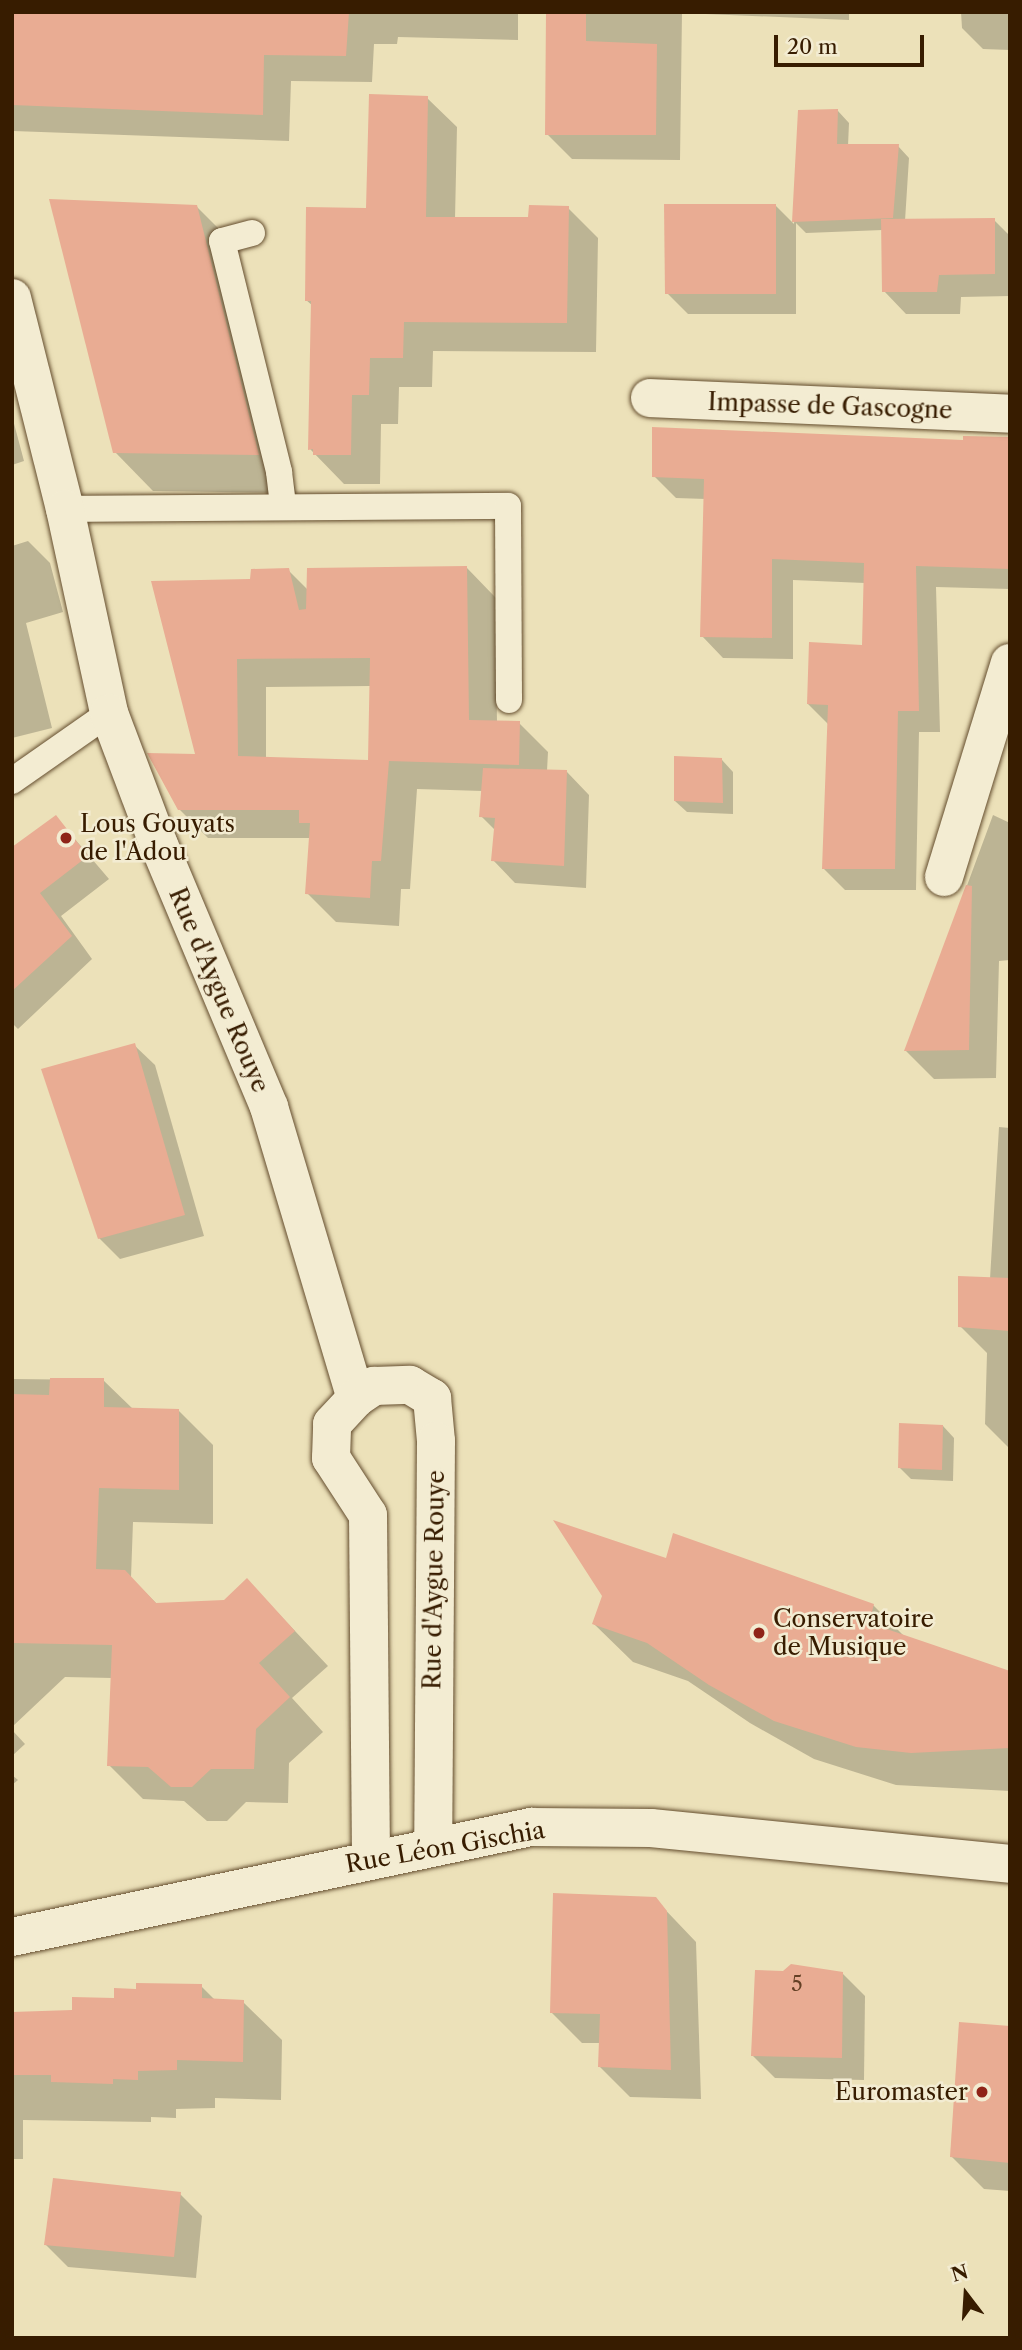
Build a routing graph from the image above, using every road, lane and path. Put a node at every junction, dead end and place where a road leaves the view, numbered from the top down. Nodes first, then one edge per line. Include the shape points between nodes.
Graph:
1 (252, 233) dead end
2 (12, 298) edge
3 (650, 398) dead end
4 (1010, 414) edge
5 (284, 508) junction
6 (65, 509) junction
7 (1010, 663) edge
8 (509, 699) dead end
9 (109, 713) junction
10 (12, 781) edge
11 (944, 877) dead end
12 (356, 1398) junction
13 (433, 1845) junction
14 (371, 1858) junction
15 (1010, 1864) edge
16 (12, 1937) edge

1 - 5 lane via 222,241
2 - 6 street, Rue d'Aygue Rouye
3 - 4 street, Impasse de Gascogne
5 - 6 lane
5 - 8 lane via 508,506
6 - 9 street, Rue d'Aygue Rouye
7 - 11 street
9 - 10 lane
9 - 12 street, Rue d'Aygue Rouye via 268,1107
12 - 13 street, Rue d'Aygue Rouye via 374,1386 410,1385 432,1398 436,1441
12 - 14 street, Rue d'Aygue Rouye via 332,1424 331,1458 368,1515
13 - 14 street, Rue Léon Gischia
13 - 15 street, Rue Léon Gischia via 531,1827 651,1828
14 - 16 street, Rue Léon Gischia

